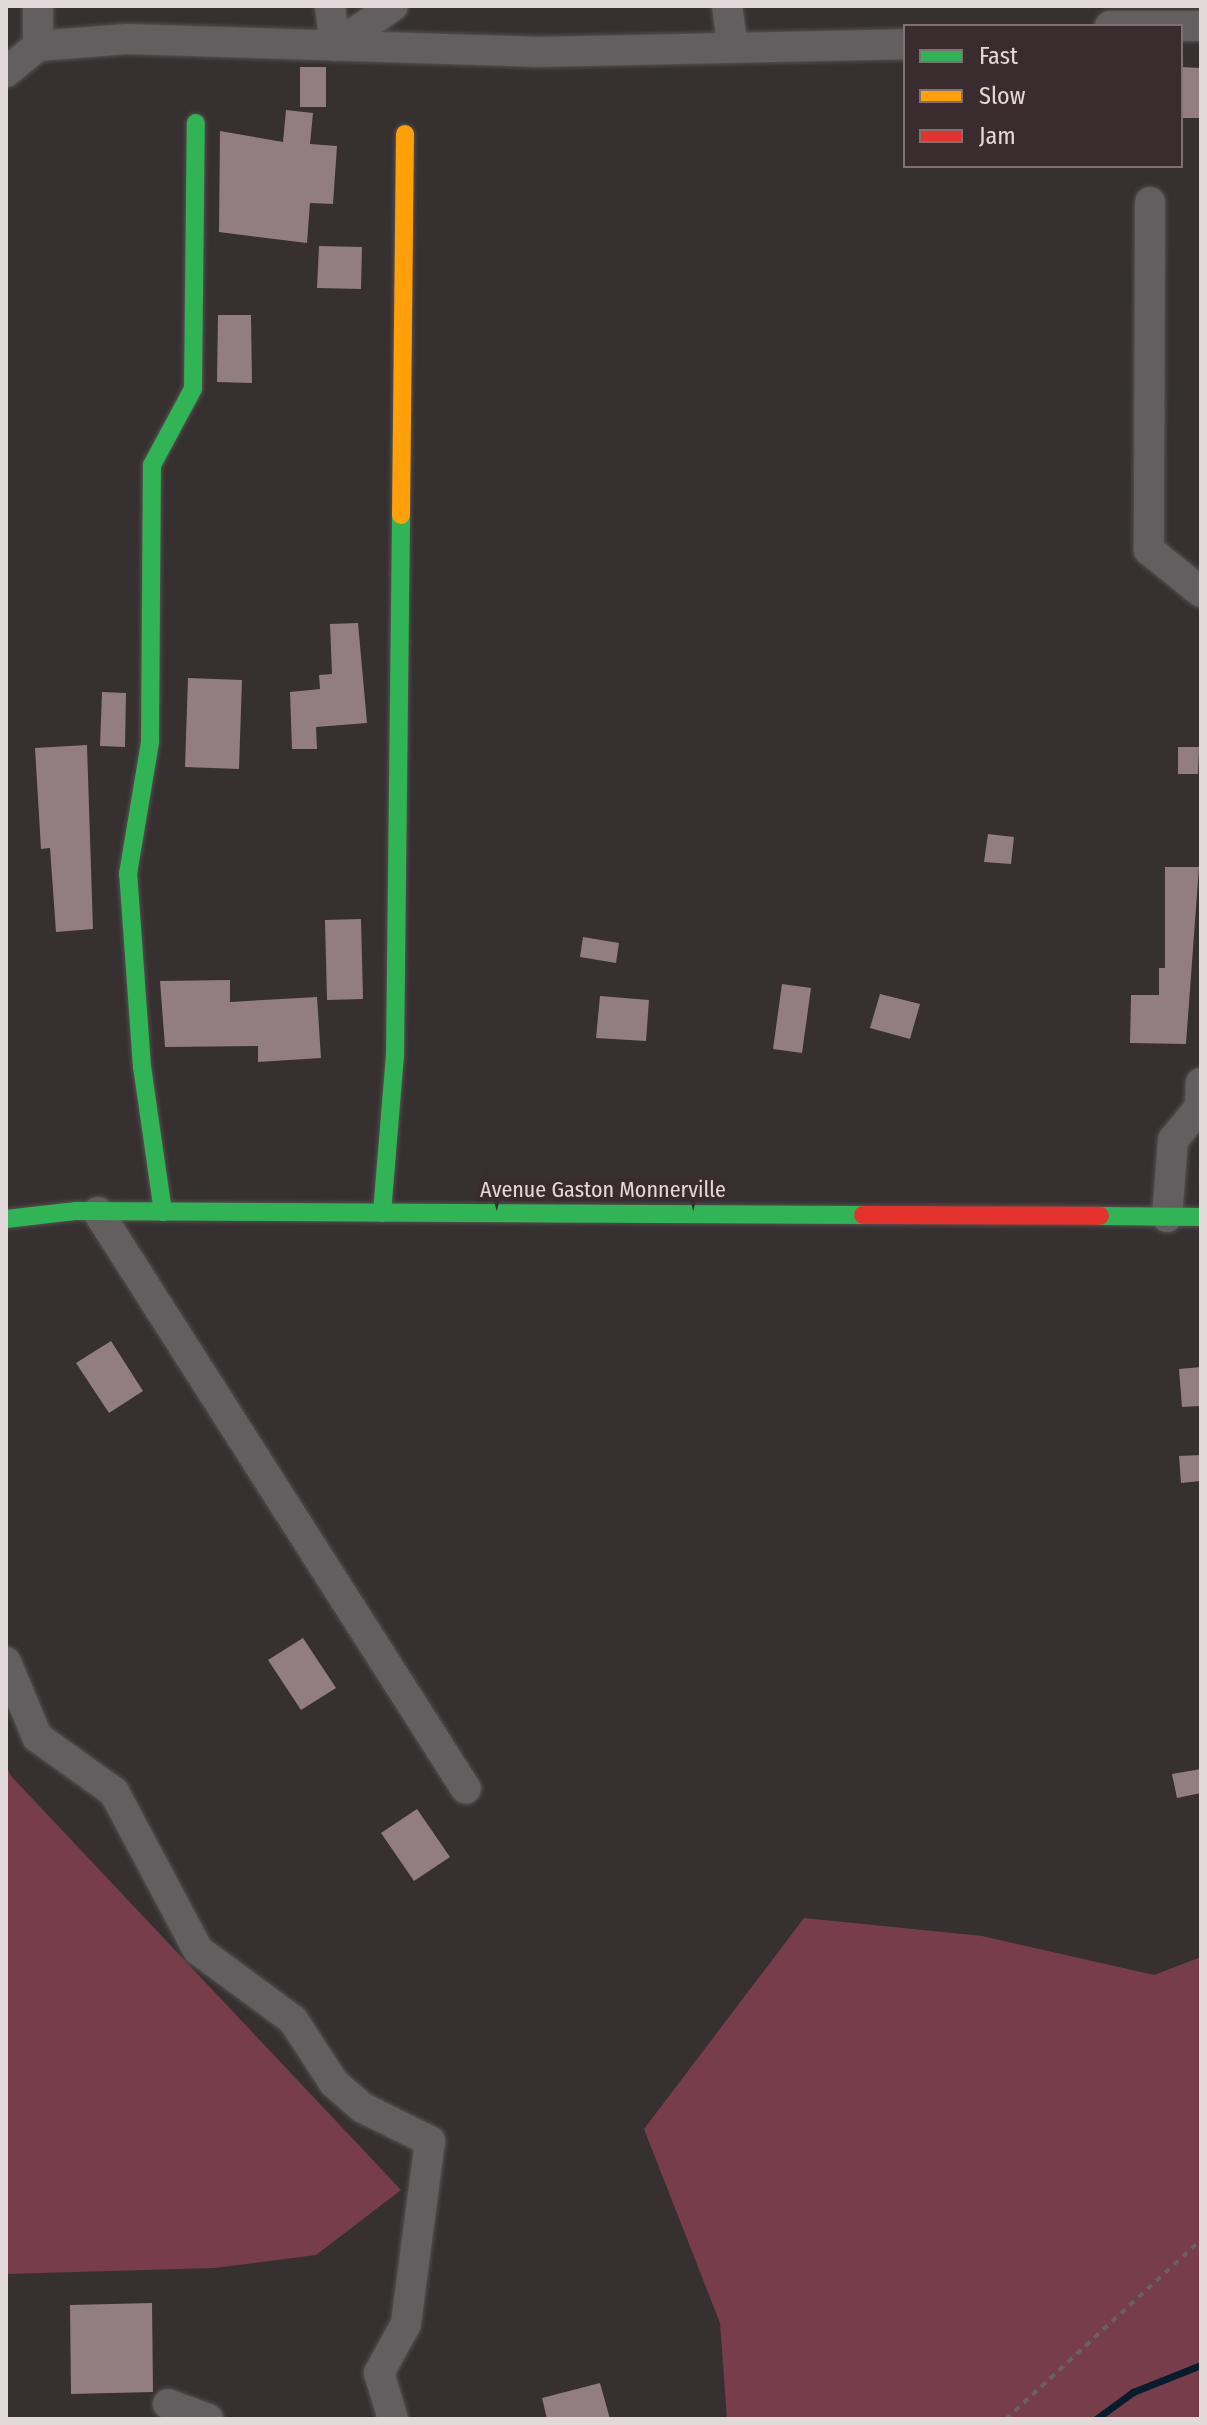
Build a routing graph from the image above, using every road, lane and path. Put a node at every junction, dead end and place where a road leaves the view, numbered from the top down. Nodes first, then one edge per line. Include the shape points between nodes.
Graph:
1 (38, 6) edge
2 (330, 6) edge
3 (393, 6) edge
4 (727, 6) edge
5 (903, 44) edge
6 (38, 46) junction
7 (335, 46) junction
8 (733, 48) junction
9 (6, 72) edge
10 (196, 123) dead end
11 (405, 134) dead end
12 (1150, 202) dead end
13 (1201, 592) edge
14 (1201, 1083) edge
15 (98, 1212) junction
16 (163, 1212) junction
17 (382, 1213) junction
18 (1167, 1217) junction
19 (1201, 1217) edge
20 (6, 1219) edge
21 (6, 1662) edge
22 (466, 1789) dead end
23 (1201, 2240) edge
24 (168, 2404) dead end
25 (208, 2419) edge
26 (393, 2419) edge
27 (1006, 2419) edge

1 - 6 street
2 - 7 street
3 - 7 street
4 - 8 street
5 - 8 street
6 - 7 street via 127,39
6 - 9 street
7 - 8 street
10 - 16 street via 193,389 152,465 150,742 128,874 142,1067
11 - 17 street via 395,1056
12 - 13 street via 1149,550
14 - 18 street via 1200,1107 1173,1140
15 - 16 street, Avenue Gaston Monnerville
15 - 20 street, Avenue Gaston Monnerville
15 - 22 street
16 - 17 street, Avenue Gaston Monnerville
17 - 18 street, Avenue Gaston Monnerville
18 - 19 street, Avenue Gaston Monnerville
21 - 26 street via 37,1737 114,1792 198,1950 293,2020 334,2083 363,2108 430,2141 406,2324 379,2373
23 - 27 path
24 - 25 street

